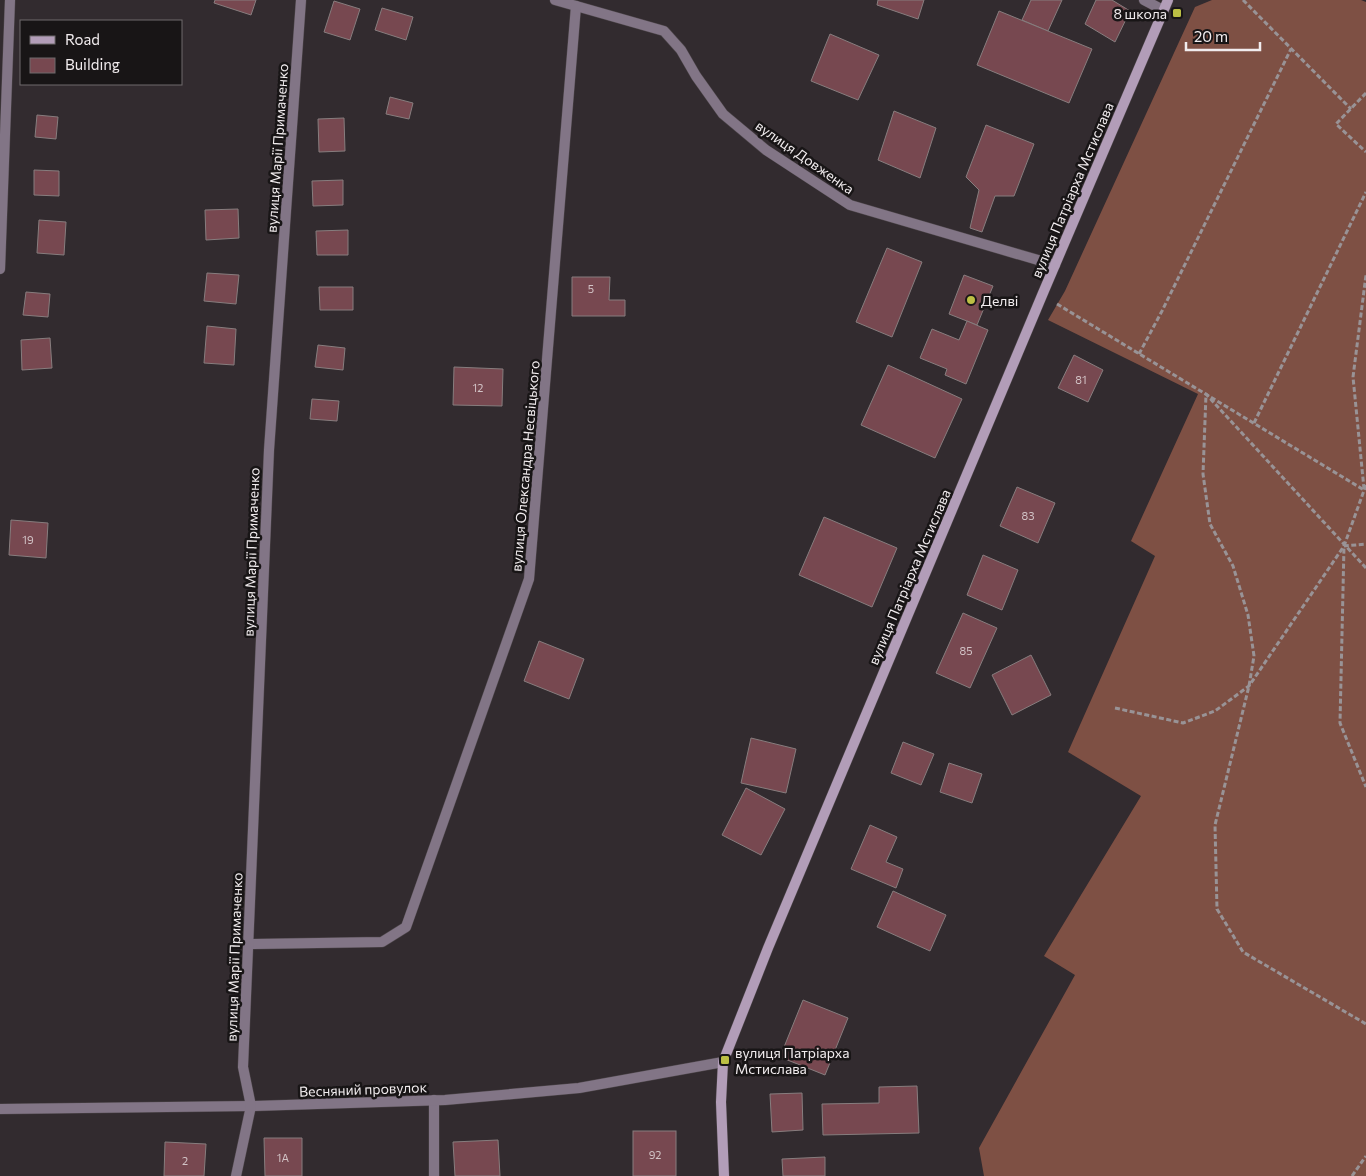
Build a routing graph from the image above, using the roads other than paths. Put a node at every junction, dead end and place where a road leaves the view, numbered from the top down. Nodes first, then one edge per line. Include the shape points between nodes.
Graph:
1 (10, 0) edge
2 (301, 0) edge
3 (555, 0) edge
4 (1144, 0) edge
5 (1168, 0) edge
6 (576, 6) junction
7 (1163, 10) junction
8 (1055, 266) junction
9 (0, 269) edge
10 (248, 944) junction
11 (723, 1062) junction
12 (434, 1100) junction
13 (251, 1106) junction
14 (0, 1109) edge
15 (236, 1176) edge
16 (434, 1176) edge
17 (724, 1176) edge

1 - 9 street
2 - 10 street, вулиця Марії Примаченко via 269,450
3 - 6 street, вулиця Довженка
4 - 7 street
5 - 7 main road, вулиця Патріарха Мстислава
6 - 8 street, вулиця Довженка via 664,32 681,50 723,114 766,150 850,205
6 - 10 street, вулиця Олександра Несвіцького via 529,579 406,927 382,942
7 - 8 main road, вулиця Патріарха Мстислава
8 - 11 main road, вулиця Патріарха Мстислава
10 - 13 street, вулиця Марії Примаченко via 243,1066
11 - 12 street, Весняний провулок via 579,1088
11 - 17 main road, вулиця Патріарха Мстислава
12 - 13 street, Весняний провулок
12 - 16 street
13 - 14 street, Весняний провулок
13 - 15 street

